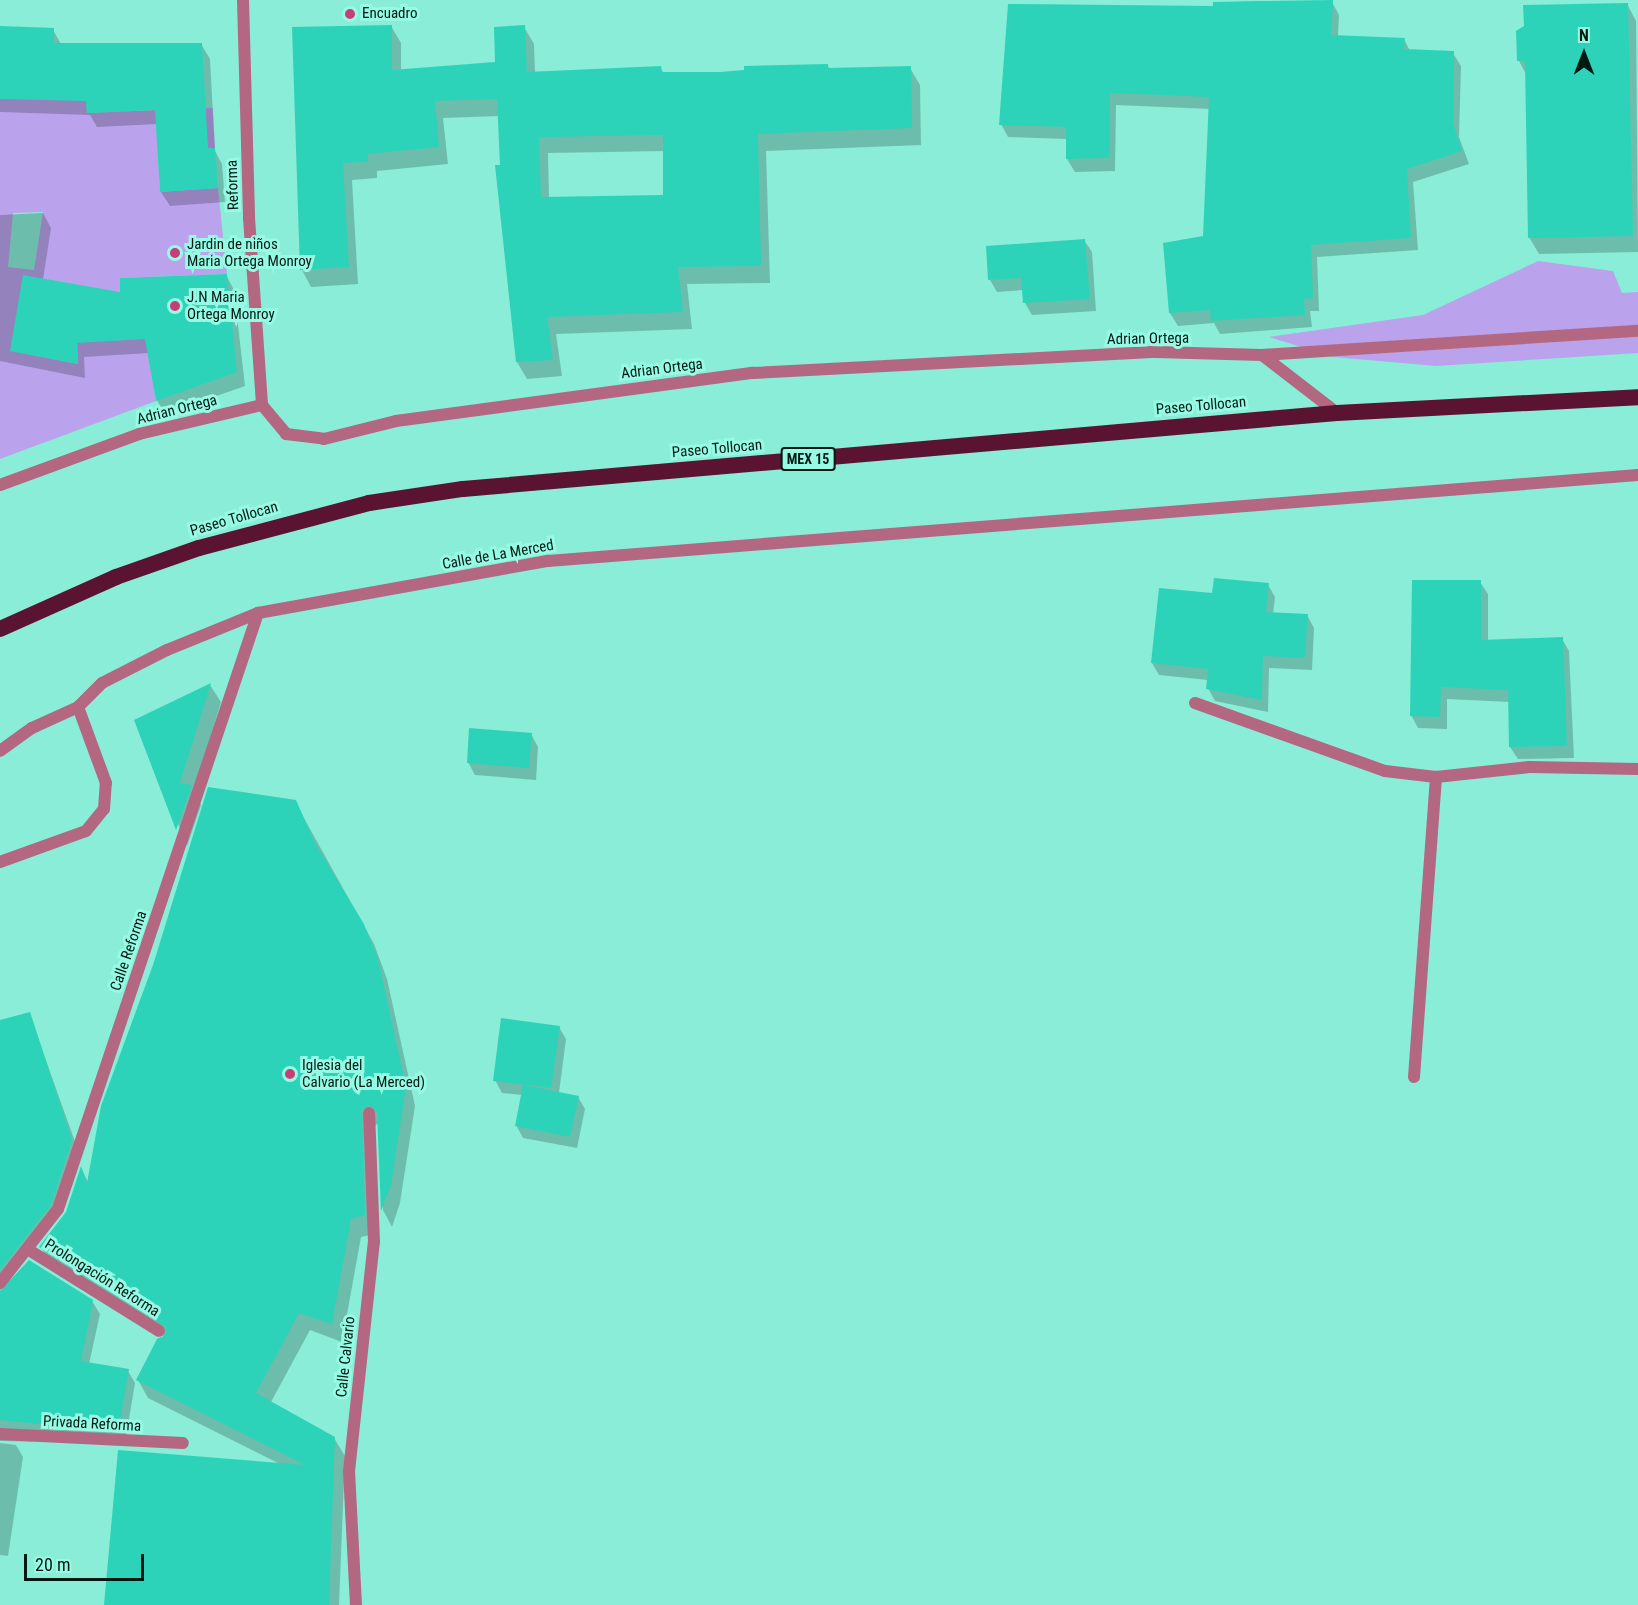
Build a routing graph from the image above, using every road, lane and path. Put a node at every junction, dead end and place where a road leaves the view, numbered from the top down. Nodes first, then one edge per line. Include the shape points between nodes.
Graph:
1 (243, 0) edge
2 (1638, 332) edge
3 (1262, 355) junction
4 (1638, 397) edge
5 (262, 405) junction
6 (1337, 413) junction
7 (1638, 475) edge
8 (0, 485) edge
9 (258, 613) junction
10 (0, 629) edge
11 (1195, 703) dead end
12 (78, 707) junction
13 (0, 751) edge
14 (1638, 769) edge
15 (1436, 777) junction
16 (0, 862) edge
17 (1414, 1077) dead end
18 (369, 1113) dead end
19 (29, 1250) junction
20 (0, 1283) edge
21 (159, 1331) dead end
22 (0, 1434) edge
23 (183, 1443) dead end
24 (356, 1605) edge

1 - 5 street, Reforma via 249,218
2 - 3 street, Adrian Ortega
3 - 5 street, Adrian Ortega via 1156,352 753,373 396,421 324,439 286,434
3 - 6 street
4 - 6 highway, Paseo Tollocan / MEX 15
5 - 8 street, Adrian Ortega via 139,434
6 - 10 highway, Paseo Tollocan / MEX 15 via 463,489 369,503 199,548 116,578
7 - 9 street, Calle de La Merced via 549,561
9 - 12 street, Calle de La Merced via 167,650 102,683
9 - 19 street, Calle Reforma via 58,1209
11 - 15 street via 1385,771
12 - 13 street via 32,728
12 - 16 street via 106,783 104,808 86,831
14 - 15 street via 1529,768
15 - 17 street
18 - 24 street, Calle Calvario via 374,1242 349,1471
19 - 20 street, Calle Reforma
19 - 21 street, Prolongación Reforma
22 - 23 street, Privada Reforma

